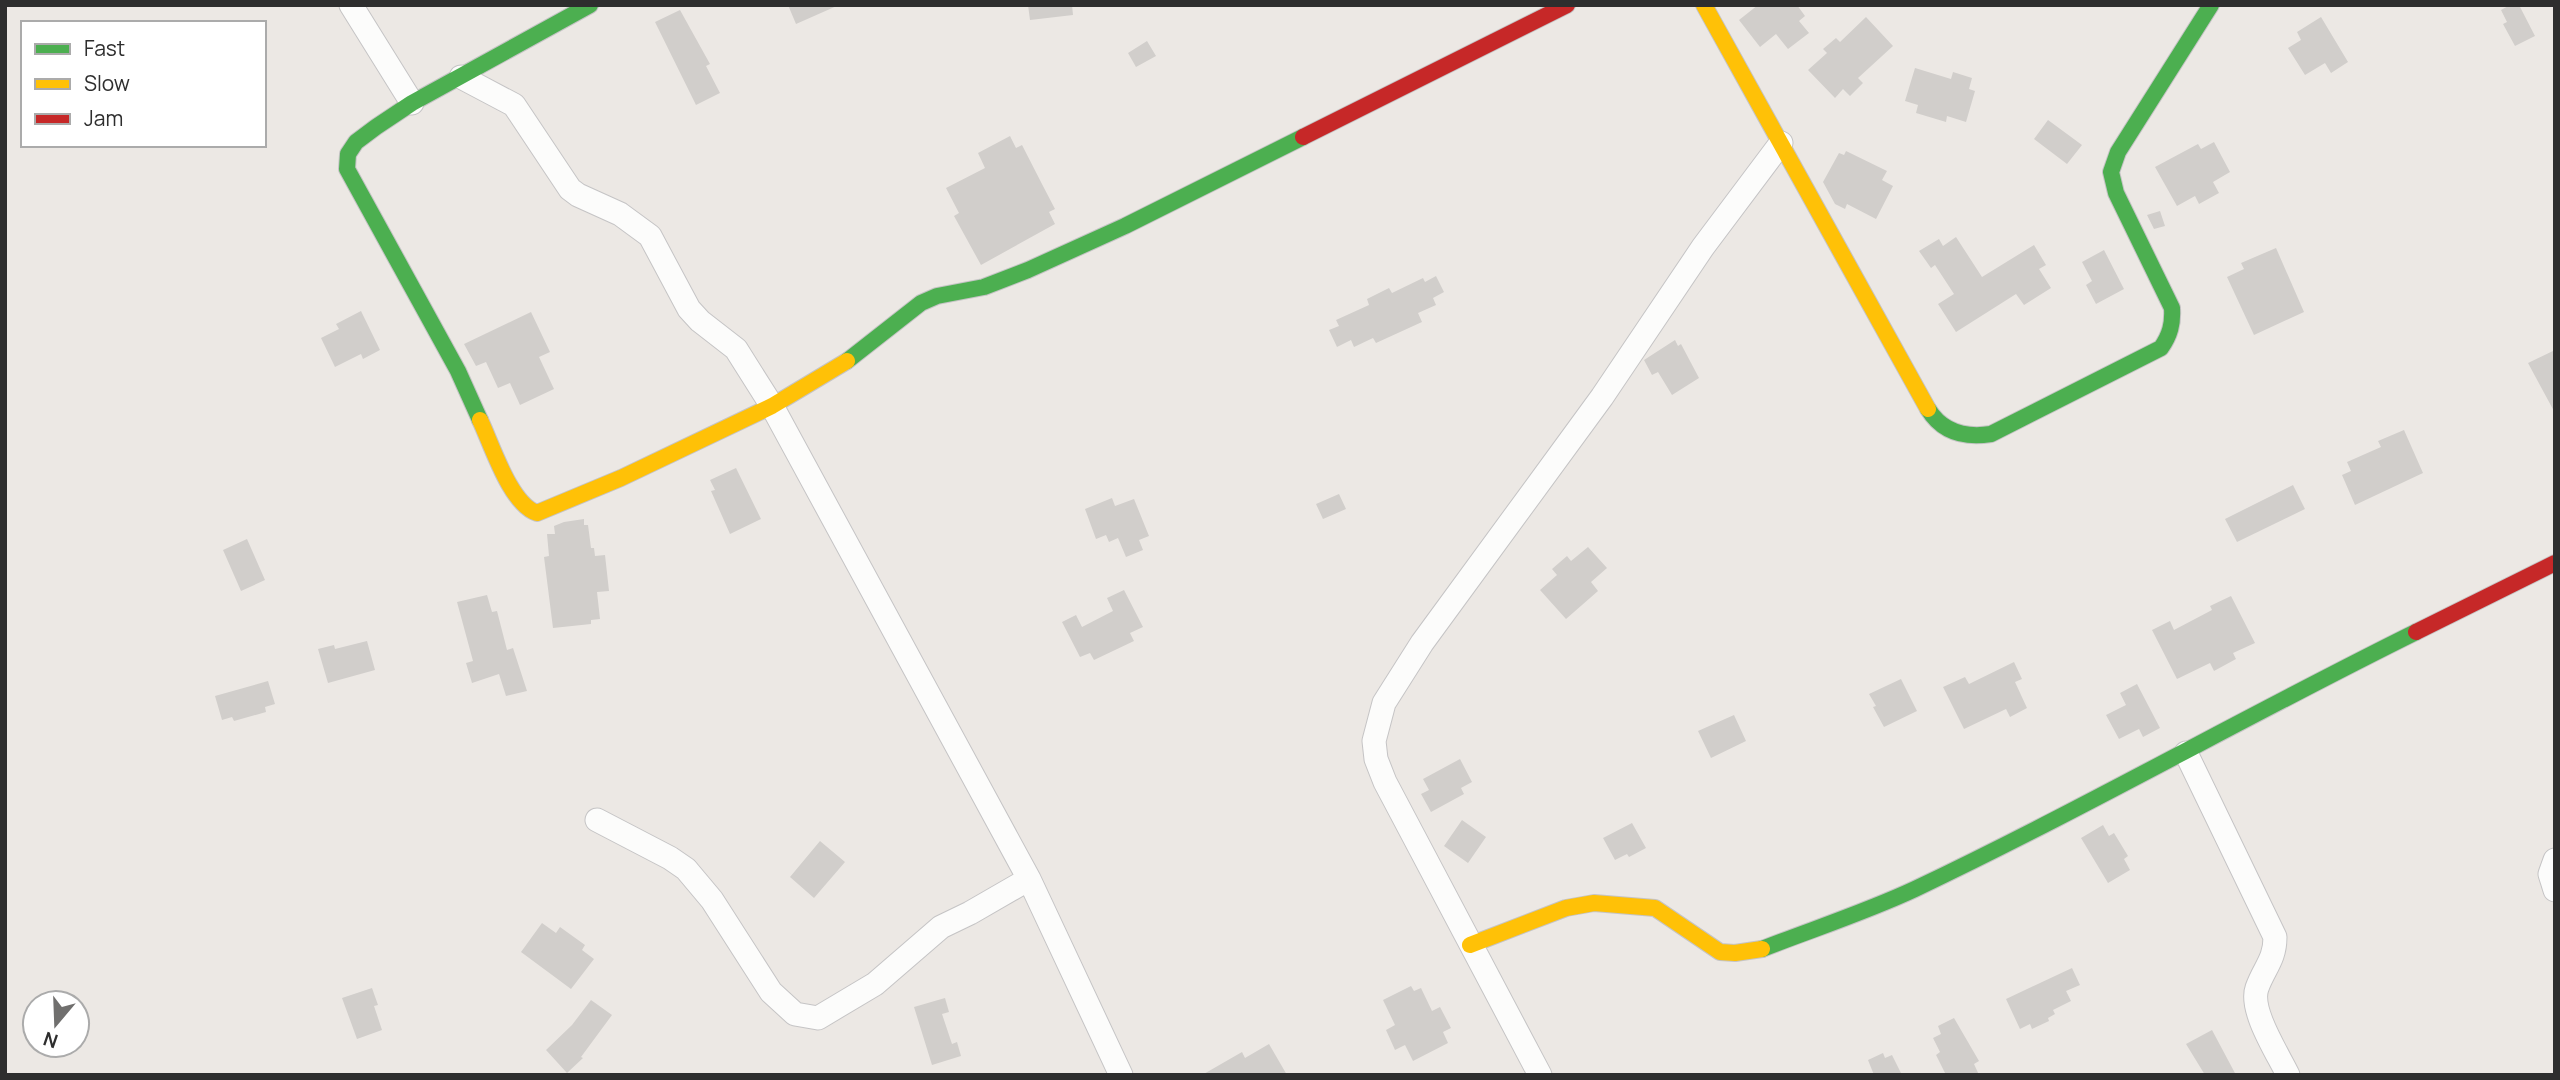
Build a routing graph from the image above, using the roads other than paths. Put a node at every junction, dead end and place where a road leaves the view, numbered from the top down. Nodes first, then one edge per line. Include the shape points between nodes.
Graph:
1 (351, 5) edge
2 (590, 5) edge
3 (1567, 5) edge
4 (1704, 5) edge
5 (2211, 5) edge
6 (461, 77) junction
7 (412, 103) junction
8 (1781, 143) junction
9 (772, 406) junction
10 (2555, 563) edge
11 (2186, 753) junction
12 (597, 820) dead end
13 (2555, 860) edge
14 (1028, 879) junction
15 (2555, 890) edge
16 (1470, 944) junction
17 (1121, 1075) edge
18 (1540, 1075) edge
19 (2288, 1075) edge

1 - 7 street
2 - 6 street
3 - 9 street via 1125,226 984,287 921,303 857,355
4 - 8 street
5 - 8 street via 2118,152 2111,172 2116,193 2172,308 2171,335 2161,348 1992,434 1958,434 1930,413
6 - 7 street
6 - 9 street via 514,105 570,189 621,214 650,236 689,309 736,349
7 - 9 street via 356,142 348,153 347,169 458,371 512,490 528,510 548,510
8 - 16 street via 1422,643 1384,703 1374,741 1376,759
9 - 14 street
10 - 11 street via 2337,671
11 - 16 street via 1913,890 1757,951 1720,952 1655,908 1594,903 1566,908
11 - 19 street via 2275,936 2275,951 2255,992 2256,1006
12 - 14 street via 686,869 712,900 771,992 795,1014 818,1018 876,984 941,927
13 - 15 street via 2550,874
14 - 17 street
16 - 18 street

